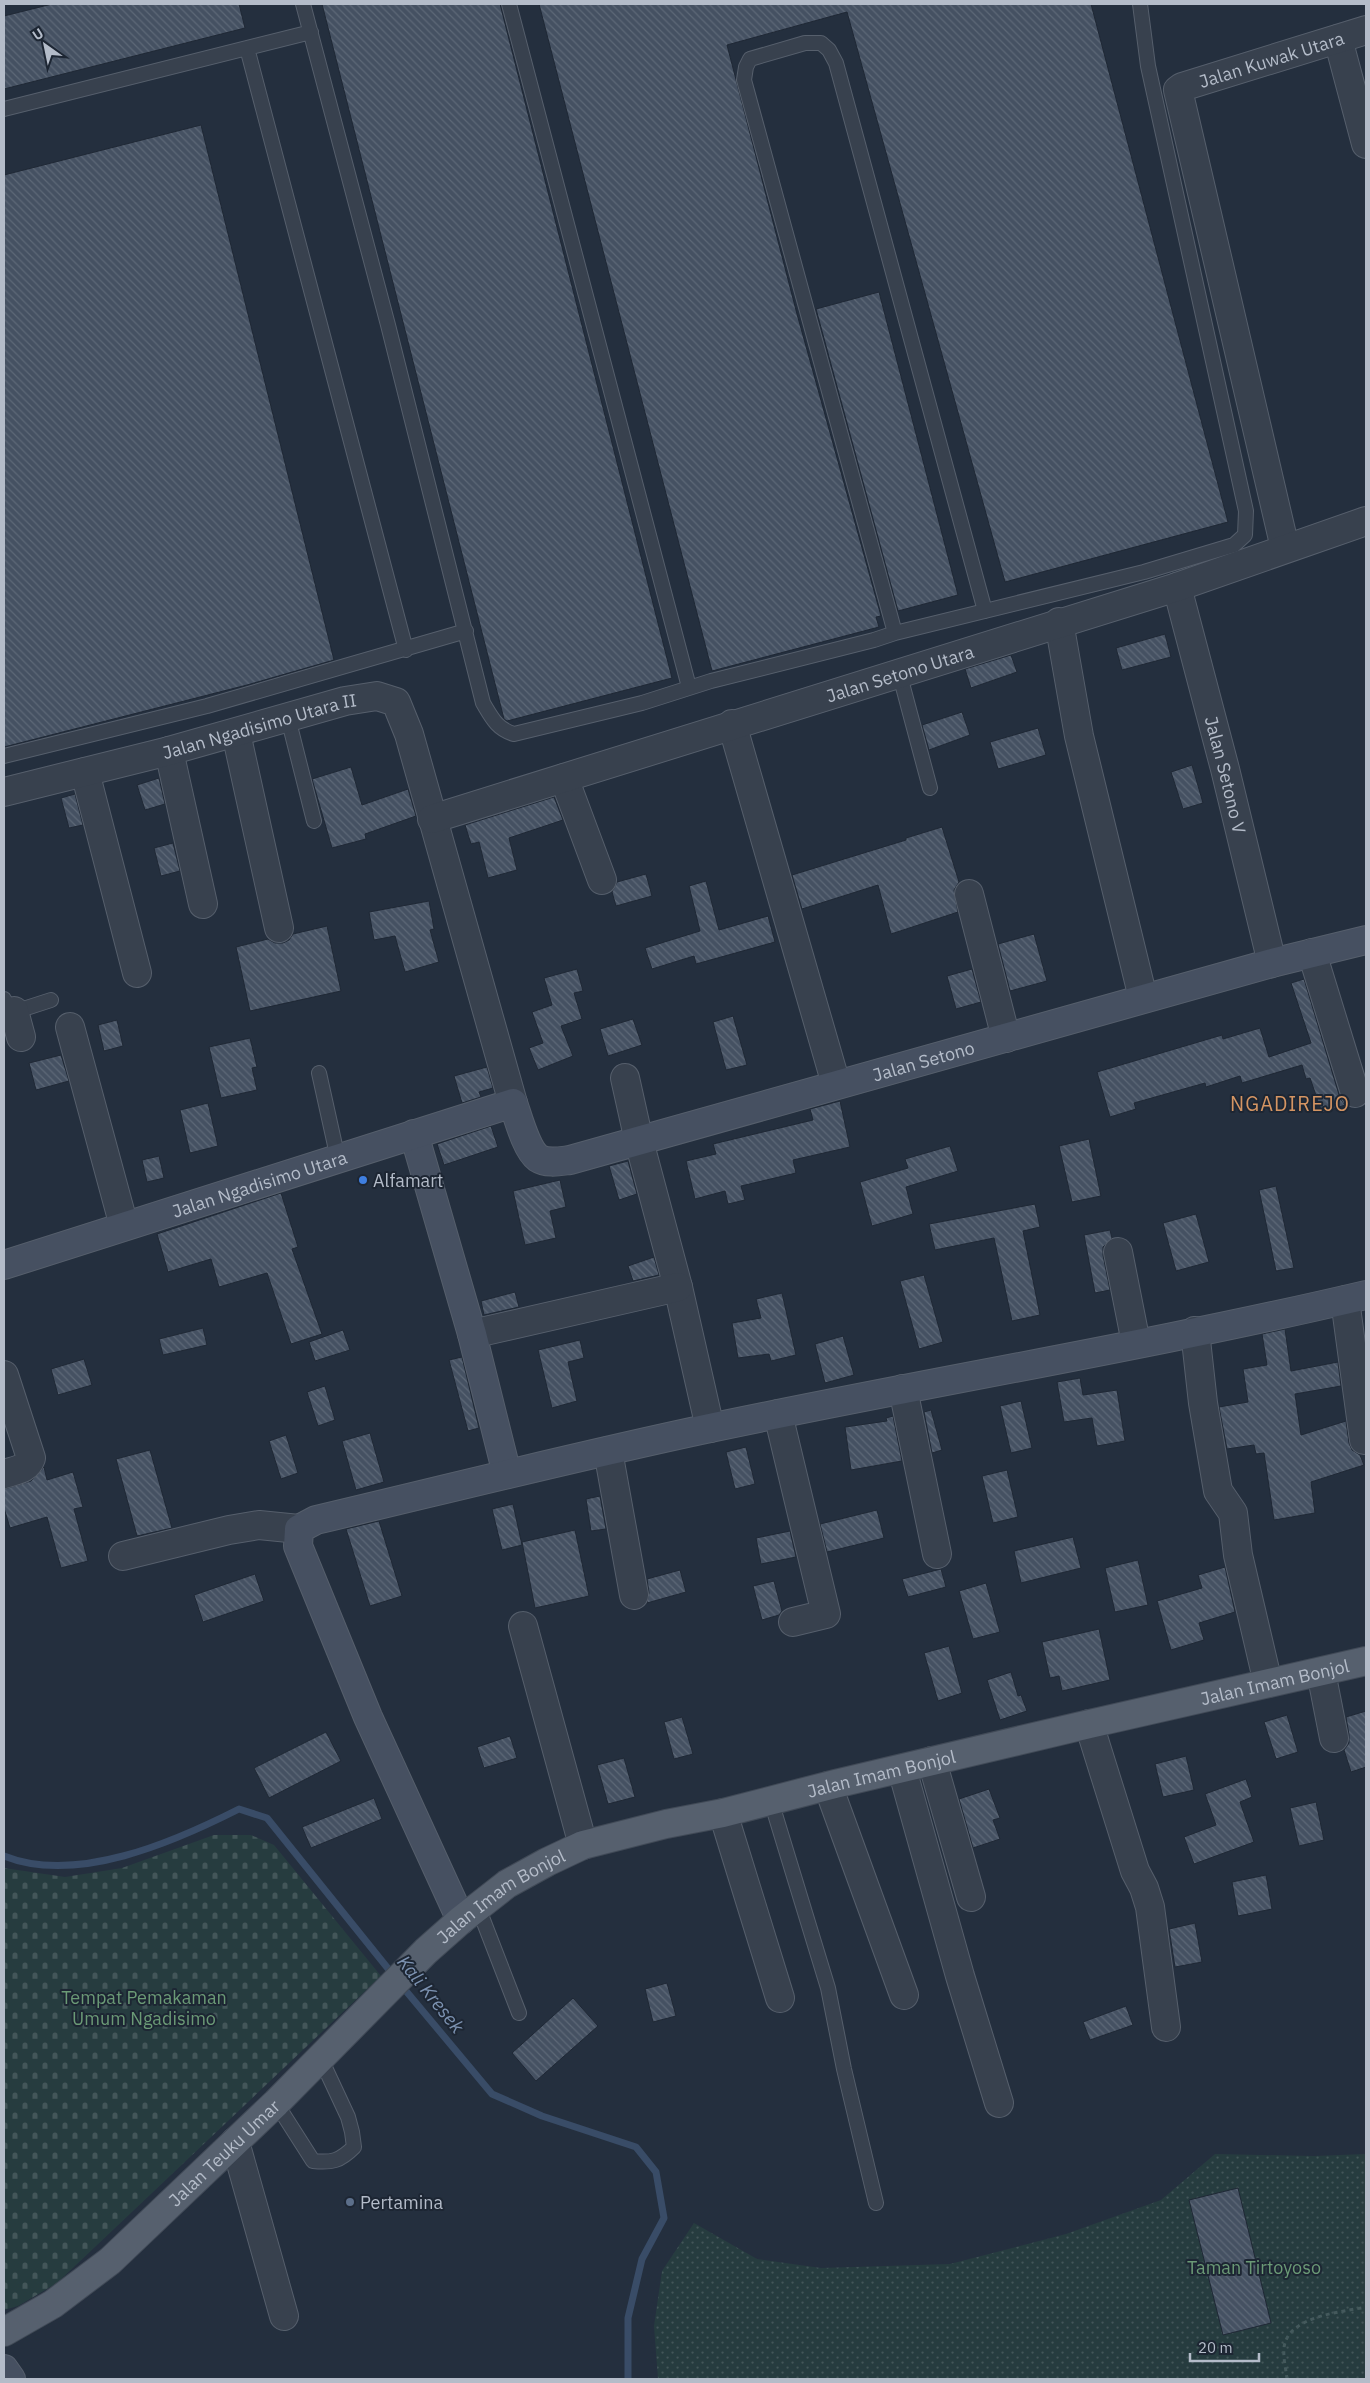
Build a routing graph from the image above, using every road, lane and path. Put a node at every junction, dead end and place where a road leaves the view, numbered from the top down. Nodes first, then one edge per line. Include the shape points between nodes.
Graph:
1 (303, 4) edge
2 (509, 4) edge
3 (1140, 4) edge
4 (1366, 30) edge
5 (311, 32) junction
6 (1338, 39) junction
7 (247, 48) junction
8 (4, 110) edge
9 (1366, 144) edge
10 (1365, 528) edge
11 (1285, 548) junction
12 (1177, 586) junction
13 (985, 611) junction
14 (1059, 622) junction
15 (466, 631) junction
16 (895, 633) junction
17 (406, 650) junction
18 (900, 672) junction
19 (689, 687) junction
20 (288, 718) junction
21 (732, 724) junction
22 (236, 733) junction
23 (169, 752) junction
24 (4, 756) edge
25 (85, 772) junction
26 (564, 778) junction
27 (930, 788) dead end
28 (4, 792) edge
29 (432, 819) junction
30 (314, 821) dead end
31 (602, 880) dead end
32 (969, 894) dead end
33 (203, 904) dead end
34 (279, 928) dead end
35 (1366, 940) edge
36 (1312, 953) junction
37 (1272, 962) junction
38 (137, 973) dead end
39 (1144, 998) junction
40 (51, 1000) dead end
41 (10, 1012) edge
42 (70, 1027) dead end
43 (1006, 1038) junction
44 (319, 1072) dead end
45 (625, 1078) dead end
46 (836, 1084) junction
47 (1355, 1094) dead end
48 (513, 1103) junction
49 (414, 1134) junction
50 (638, 1141) junction
51 (338, 1159) junction
52 (124, 1226) junction
53 (1118, 1252) dead end
54 (4, 1265) edge
55 (678, 1287) junction
56 (1356, 1297) edge
57 (1196, 1331) junction
58 (472, 1334) junction
59 (1136, 1343) junction
60 (4, 1375) edge
61 (903, 1389) junction
62 (778, 1414) junction
63 (710, 1428) junction
64 (1364, 1440) dead end
65 (608, 1451) junction
66 (4, 1474) edge
67 (507, 1474) junction
68 (299, 1529) junction
69 (937, 1554) dead end
70 (123, 1556) dead end
71 (634, 1595) dead end
72 (793, 1622) dead end
73 (523, 1626) dead end
74 (1366, 1661) edge
75 (1320, 1672) junction
76 (1268, 1683) junction
77 (1089, 1724) junction
78 (1334, 1738) dead end
79 (932, 1761) junction
80 (902, 1768) junction
81 (828, 1786) junction
82 (771, 1801) junction
83 (723, 1813) junction
84 (583, 1845) junction
85 (971, 1897) dead end
86 (469, 1913) junction
87 (426, 1951) joint
88 (904, 1995) dead end
89 (780, 1998) dead end
90 (519, 2013) dead end
91 (1166, 2027) dead end
92 (320, 2057) junction
93 (276, 2103) junction
94 (999, 2103) dead end
95 (235, 2142) junction
96 (876, 2203) dead end
97 (1366, 2307) edge
98 (284, 2316) dead end
99 (4, 2332) edge
100 (4, 2369) edge
101 (11, 2379) edge
102 (1287, 2379) edge

1 - 5 lane
2 - 19 lane
3 - 13 lane via 1148,66 1246,511 1245,535 1234,545 1200,556
4 - 6 street, Jalan Kuwak Utara
5 - 7 lane
5 - 15 lane
6 - 9 street
6 - 11 street, Jalan Kuwak Utara via 1178,90
7 - 8 lane
7 - 17 lane
10 - 11 street, Jalan Setono Utara
11 - 12 street, Jalan Setono Utara
12 - 14 street, Jalan Setono Utara
12 - 37 street, Jalan Setono V
13 - 16 lane
13 - 16 lane via 836,63 821,43 805,43 750,59 744,80
14 - 18 street, Jalan Setono Utara
14 - 39 street via 1079,736
15 - 17 lane
15 - 19 lane via 483,703 493,721 503,731 514,734 642,703
16 - 19 lane
17 - 24 lane via 207,706
18 - 21 street, Jalan Setono Utara
18 - 27 lane
20 - 22 street, Jalan Ngadisimo Utara II
20 - 29 street, Jalan Ngadisimo Utara II via 345,700 377,696 396,702 409,734
20 - 30 lane
21 - 26 street, Jalan Setono Utara
21 - 46 street
22 - 23 street, Jalan Ngadisimo Utara II
22 - 34 street
23 - 25 street, Jalan Ngadisimo Utara II
23 - 33 street
25 - 28 street, Jalan Ngadisimo Utara II
25 - 38 street
26 - 29 street, Jalan Setono Utara
26 - 31 street
29 - 48 street
32 - 43 street
35 - 36 street, Jalan Setono
36 - 37 street, Jalan Setono
36 - 47 street
37 - 39 street, Jalan Setono
39 - 43 street, Jalan Setono
40 - 41 lane
42 - 52 street
43 - 46 street, Jalan Setono
44 - 51 lane
45 - 50 street
46 - 50 street, Jalan Setono
48 - 49 street, Jalan Ngadisimo Utara
48 - 50 street, Jalan Setono via 521,1127 538,1158 570,1160
49 - 51 street, Jalan Ngadisimo Utara
49 - 58 street
50 - 55 street
51 - 52 street, Jalan Ngadisimo Utara
52 - 54 street, Jalan Ngadisimo Utara
53 - 59 street
55 - 58 street
55 - 63 street
56 - 57 street
56 - 64 street
57 - 59 street
57 - 76 street via 1203,1404 1218,1491 1233,1513 1238,1555
58 - 67 street
59 - 61 street
60 - 66 street via 31,1458 24,1468
61 - 62 street
61 - 69 street
62 - 63 street
62 - 72 street via 826,1614
63 - 65 street
65 - 67 street
65 - 71 street
67 - 68 street via 316,1520
68 - 70 street via 259,1525
68 - 86 street via 298,1546 364,1708
73 - 84 street
74 - 75 main road, Jalan Imam Bonjol
75 - 76 main road, Jalan Imam Bonjol
75 - 78 street
76 - 77 main road, Jalan Imam Bonjol
77 - 79 main road, Jalan Imam Bonjol
77 - 91 street via 1132,1862 1150,1907
79 - 80 main road, Jalan Imam Bonjol
79 - 85 street
80 - 81 main road, Jalan Imam Bonjol
80 - 94 street
81 - 82 main road, Jalan Imam Bonjol
81 - 88 street
82 - 83 main road, Jalan Imam Bonjol
82 - 96 lane via 828,1988
83 - 84 main road, Jalan Imam Bonjol
83 - 89 street
84 - 86 main road, Jalan Imam Bonjol via 507,1884
86 - 87 main road, Jalan Imam Bonjol
86 - 90 lane
87 - 92 main road, Jalan Teuku Umar
92 - 93 main road, Jalan Teuku Umar
92 - 93 lane via 352,2132 354,2147 330,2163 313,2161
93 - 95 main road, Jalan Teuku Umar
95 - 98 street
95 - 99 main road, Jalan Teuku Umar via 110,2261 53,2304
97 - 102 path via 1308,2319 1293,2331 1284,2346
100 - 101 street

